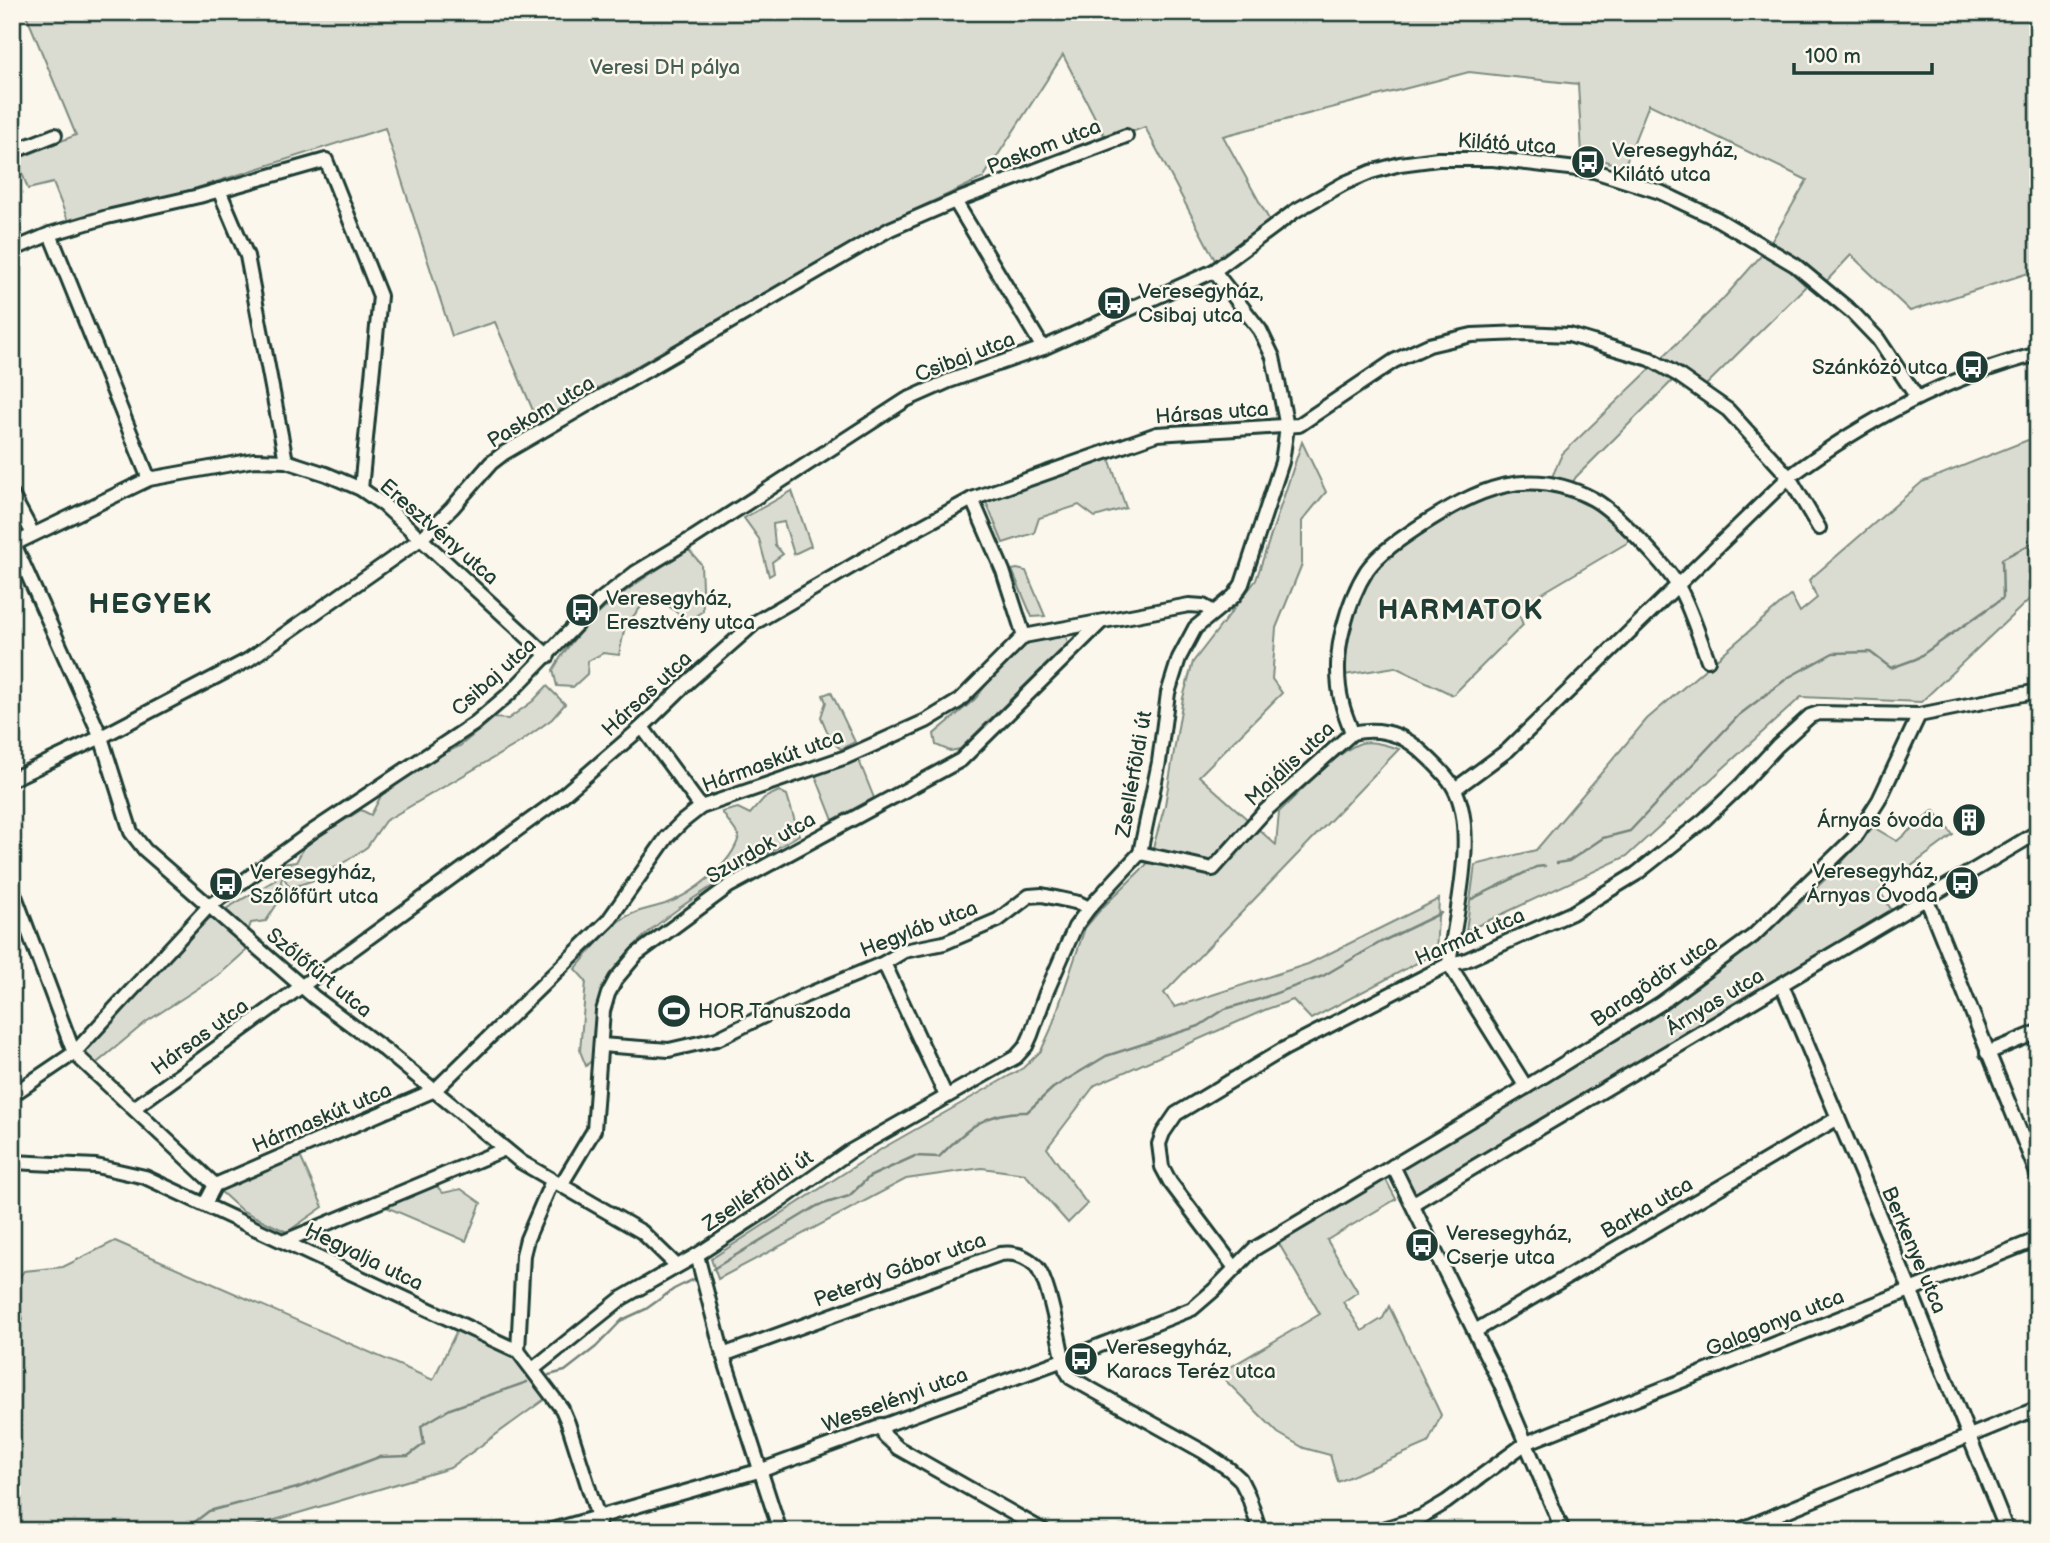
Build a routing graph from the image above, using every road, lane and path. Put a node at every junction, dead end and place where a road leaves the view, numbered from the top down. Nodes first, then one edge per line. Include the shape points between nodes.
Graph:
1 (55, 135) dead end
2 (1126, 136) dead end
3 (12, 152) edge
4 (219, 190) junction
5 (955, 201) junction
6 (50, 234) junction
7 (12, 250) edge
8 (1214, 271) junction
9 (1043, 348) junction
10 (2038, 354) edge
11 (1916, 396) junction
12 (1287, 427) junction
13 (286, 461) junction
14 (1788, 477) junction
15 (149, 480) junction
16 (361, 489) junction
17 (12, 495) edge
18 (972, 499) junction
19 (1819, 528) dead end
20 (33, 534) junction
21 (422, 538) junction
22 (13, 544) edge
23 (1678, 586) junction
24 (1214, 612) junction
25 (1100, 623) junction
26 (1024, 636) junction
27 (548, 656) junction
28 (1708, 660) dead end
29 (2038, 691) edge
30 (1919, 715) junction
31 (642, 727) junction
32 (1352, 733) junction
33 (101, 737) junction
34 (12, 779) edge
35 (1455, 789) junction
36 (701, 807) junction
37 (2038, 832) edge
38 (1140, 853) junction
39 (12, 888) edge
40 (1927, 900) junction
41 (209, 906) junction
42 (1089, 908) junction
43 (15, 911) edge
44 (884, 962) junction
45 (1449, 964) junction
46 (1782, 985) junction
47 (302, 986) junction
48 (2038, 1032) edge
49 (601, 1045) junction
50 (74, 1053) junction
51 (1987, 1053) junction
52 (1526, 1087) junction
53 (435, 1090) junction
54 (12, 1095) edge
55 (946, 1096) junction
56 (134, 1108) junction
57 (1838, 1118) junction
58 (505, 1149) junction
59 (12, 1161) edge
60 (1393, 1167) junction
61 (2038, 1176) edge
62 (556, 1183) junction
63 (215, 1185) junction
64 (205, 1204) junction
65 (1412, 1204) junction
66 (2038, 1239) edge
67 (285, 1241) junction
68 (697, 1255) junction
69 (676, 1265) junction
70 (1235, 1268) junction
71 (1910, 1289) junction
72 (1475, 1331) junction
73 (518, 1351) junction
74 (723, 1355) junction
75 (1063, 1360) junction
76 (533, 1369) junction
77 (2038, 1408) edge
78 (881, 1425) junction
79 (1970, 1436) junction
80 (1526, 1443) junction
81 (762, 1469) junction
82 (597, 1517) junction
83 (549, 1531) edge
84 (599, 1531) edge
85 (780, 1531) edge
86 (1044, 1531) edge
87 (1260, 1531) edge
88 (1377, 1531) edge
89 (1563, 1531) edge
90 (1737, 1531) edge
91 (2007, 1531) edge

1 - 3 street
2 - 5 street, Paskom utca
4 - 6 street
4 - 13 street via 247,256
4 - 16 street via 326,160 380,296
5 - 9 street, Csibaj utca
5 - 21 street, Paskom utca via 890,229 504,453
6 - 7 street
6 - 15 street
8 - 9 street, Csibaj utca
8 - 11 street, Kilátó utca via 1322,195 1400,164 1493,159 1594,172 1660,192 1717,219 1794,265 1878,339
8 - 12 street, Zsellérföldi út via 1260,330 1273,357
9 - 27 street, Csibaj utca via 905,400 635,572 598,601
10 - 11 street via 1998,364
11 - 14 street via 1830,446
12 - 14 street via 1299,425 1394,362 1429,345 1472,335 1569,335 1650,359 1678,375 1728,410
12 - 18 street, Hársas utca via 1157,433
12 - 24 street, Zsellérföldi út via 1282,462 1242,584
13 - 15 street, Eresztvény utca via 227,463
13 - 16 street, Eresztvény utca
14 - 19 street
14 - 23 street
15 - 20 street, Eresztvény utca
16 - 21 street, Eresztvény utca
17 - 20 street
18 - 26 street
18 - 31 street, Hársas utca via 756,622
20 - 22 street, Eresztvény utca
21 - 27 street, Eresztvény utca
21 - 33 street, Paskom utca via 248,660
22 - 33 street, Szőlőfürt utca
23 - 28 street
23 - 32 street via 1637,537 1594,500 1569,488 1535,482 1486,489 1400,539 1368,569 1346,619 1340,649 1338,676
23 - 35 street via 1508,750
24 - 25 street via 1189,604
24 - 38 street, Zsellérföldi út via 1195,628 1178,658
25 - 26 street
25 - 49 street, Szurdok utca via 961,760 729,886 636,954 608,994
26 - 36 street, Hármaskút utca via 958,701 926,721 846,757
27 - 41 street, Csibaj utca via 474,724
29 - 30 street
30 - 45 street, Harmat utca via 1810,716 1704,820 1636,874 1572,913
30 - 52 street, Baragödör utca via 1879,800 1856,836 1800,892 1753,936 1670,996
31 - 36 street
31 - 47 street, Hársas utca via 554,803
32 - 35 street, Majális utca via 1382,730 1397,735 1415,746
32 - 38 street, Majális utca via 1265,811 1213,869
33 - 34 street, Paskom utca
33 - 41 street, Szőlőfürt utca via 131,832
35 - 45 street via 1466,846
36 - 53 street, Hármaskút utca via 667,837 608,921
37 - 40 street, Árnyas utca
38 - 42 street, Zsellérföldi út
39 - 43 street
40 - 46 street, Árnyas utca
40 - 51 street
41 - 47 street, Szőlőfürt utca
41 - 50 street, Csibaj utca
42 - 44 street, Hegyláb utca via 1042,895 1029,896 998,920 971,933 904,951
42 - 55 street, Zsellérföldi út via 1061,957 1026,1046 1016,1057
43 - 50 street
44 - 49 street, Hegyláb utca via 717,1039 669,1050
44 - 55 street
45 - 52 street
45 - 70 street, Harmat utca via 1284,1049 1176,1114 1169,1123 1159,1144 1162,1167
46 - 57 street, Berkenye utca
46 - 65 street, Árnyas utca
47 - 53 street, Szőlőfürt utca
47 - 56 street, Hársas utca
48 - 51 street
49 - 62 street, Szurdok utca via 594,1130
50 - 54 street, Csibaj utca
50 - 56 street
51 - 61 street
52 - 60 street, Baragödör utca
53 - 58 street, Szőlőfürt utca
53 - 63 street, Hármaskút utca
55 - 68 street, Zsellérföldi út via 849,1152
56 - 63 street
57 - 71 street, Berkenye utca
57 - 72 street, Barka utca
58 - 62 street, Szőlőfürt utca
58 - 67 street
59 - 64 street, Hegyalja utca via 129,1172
60 - 65 street
60 - 70 street, Baragödör utca via 1254,1250
62 - 69 street, Szőlőfürt utca via 642,1231
62 - 73 street, Szurdok utca via 523,1255
63 - 64 street
64 - 67 street, Hegyalja utca
65 - 72 street
66 - 71 street, Galagonya utca
67 - 73 street, Hegyalja utca
68 - 69 street, Zsellérföldi út
68 - 74 street
69 - 76 street, Zsellérföldi út via 622,1298
70 - 75 street, Wesselényi utca via 1192,1308
71 - 79 street, Berkenye utca
71 - 80 street, Galagonya utca
72 - 80 street
73 - 76 street, Hegyalja utca
74 - 75 street, Peterdy Gábor utca via 1014,1252 1037,1267 1044,1281
74 - 81 street
75 - 78 street, Wesselényi utca
75 - 87 street via 1078,1384 1229,1469 1240,1479
76 - 82 street, Hegyalja utca via 562,1409
77 - 79 street
78 - 81 street, Wesselényi utca
78 - 86 street via 898,1448
79 - 90 street
79 - 91 street, Berkenye utca
80 - 88 street, Galagonya utca via 1421,1517
80 - 89 street
81 - 82 street, Wesselényi utca
81 - 85 street
82 - 83 street, Wesselényi utca
82 - 84 street, Hegyalja utca

